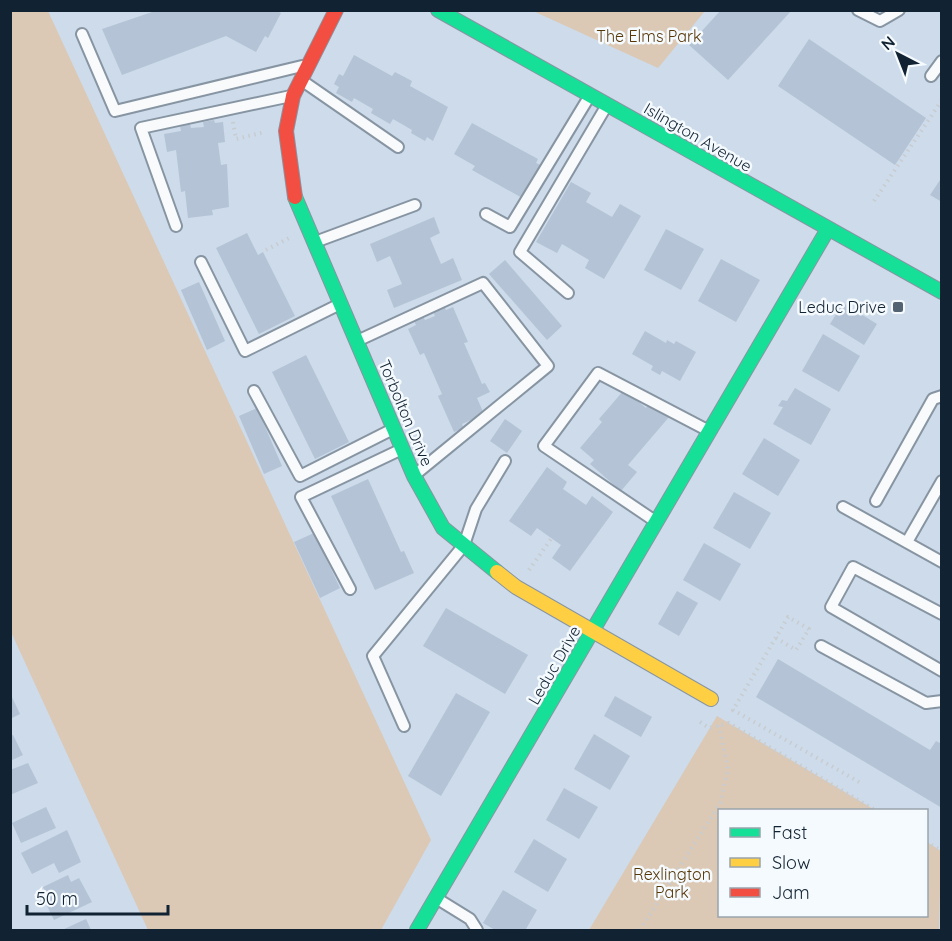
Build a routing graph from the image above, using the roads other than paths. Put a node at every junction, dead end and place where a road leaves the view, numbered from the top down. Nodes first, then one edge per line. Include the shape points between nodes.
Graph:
1 (336, 10) edge
2 (438, 10) edge
3 (858, 10) edge
4 (899, 10) edge
5 (82, 34) dead end
6 (942, 61) edge
7 (309, 64) junction
8 (931, 76) dead end
9 (301, 80) junction
10 (590, 94) junction
11 (293, 96) junction
12 (607, 104) junction
13 (398, 147) dead end
14 (415, 205) dead end
15 (486, 214) dead end
16 (176, 226) dead end
17 (828, 229) junction
18 (315, 242) junction
19 (201, 262) dead end
20 (942, 292) edge
21 (568, 293) dead end
22 (341, 303) junction
23 (357, 342) junction
24 (254, 391) dead end
25 (942, 396) edge
26 (394, 429) junction
27 (709, 431) junction
28 (403, 449) junction
29 (505, 461) dead end
30 (414, 476) junction
31 (942, 481) edge
32 (876, 501) dead end
33 (843, 507) dead end
34 (656, 522) junction
35 (907, 542) junction
36 (464, 545) junction
37 (942, 562) edge
38 (350, 589) dead end
39 (942, 614) edge
40 (592, 631) junction
41 (820, 646) dead end
42 (942, 670) edge
43 (711, 699) dead end
44 (942, 701) edge
45 (404, 726) dead end
46 (436, 898) junction
47 (417, 930) edge
48 (477, 930) edge

1 - 7 street, Torbolton Drive
2 - 10 street, Islington Avenue
3 - 4 lane via 880,21
5 - 7 lane via 115,111
6 - 8 lane
7 - 9 street, Torbolton Drive
9 - 11 street, Torbolton Drive
9 - 13 lane
10 - 12 street, Islington Avenue
10 - 15 lane via 510,227
11 - 16 lane via 141,128
11 - 18 street, Torbolton Drive via 286,127 293,192
12 - 17 street, Islington Avenue
12 - 21 lane via 520,252
14 - 18 lane
17 - 20 street, Islington Avenue
17 - 27 street, Leduc Drive
18 - 22 street, Torbolton Drive
19 - 22 lane via 245,351
22 - 23 street, Torbolton Drive
23 - 26 street, Torbolton Drive
23 - 30 lane via 483,283 548,366
24 - 26 lane via 300,476
25 - 32 lane via 933,399
26 - 28 street, Torbolton Drive
27 - 34 street, Leduc Drive
27 - 34 lane via 598,372 544,446
28 - 30 street, Torbolton Drive
28 - 38 lane via 301,497
29 - 36 lane via 476,509
30 - 36 street, Torbolton Drive via 443,528
31 - 35 lane
33 - 35 lane
34 - 40 street, Leduc Drive
35 - 37 lane
36 - 40 street, Torbolton Drive via 516,587
36 - 45 lane via 374,656
39 - 42 lane via 853,567 831,607
40 - 43 street, Torbolton Drive
40 - 46 street, Leduc Drive
41 - 44 lane via 926,703
46 - 47 street, Leduc Drive
46 - 48 lane via 470,919

